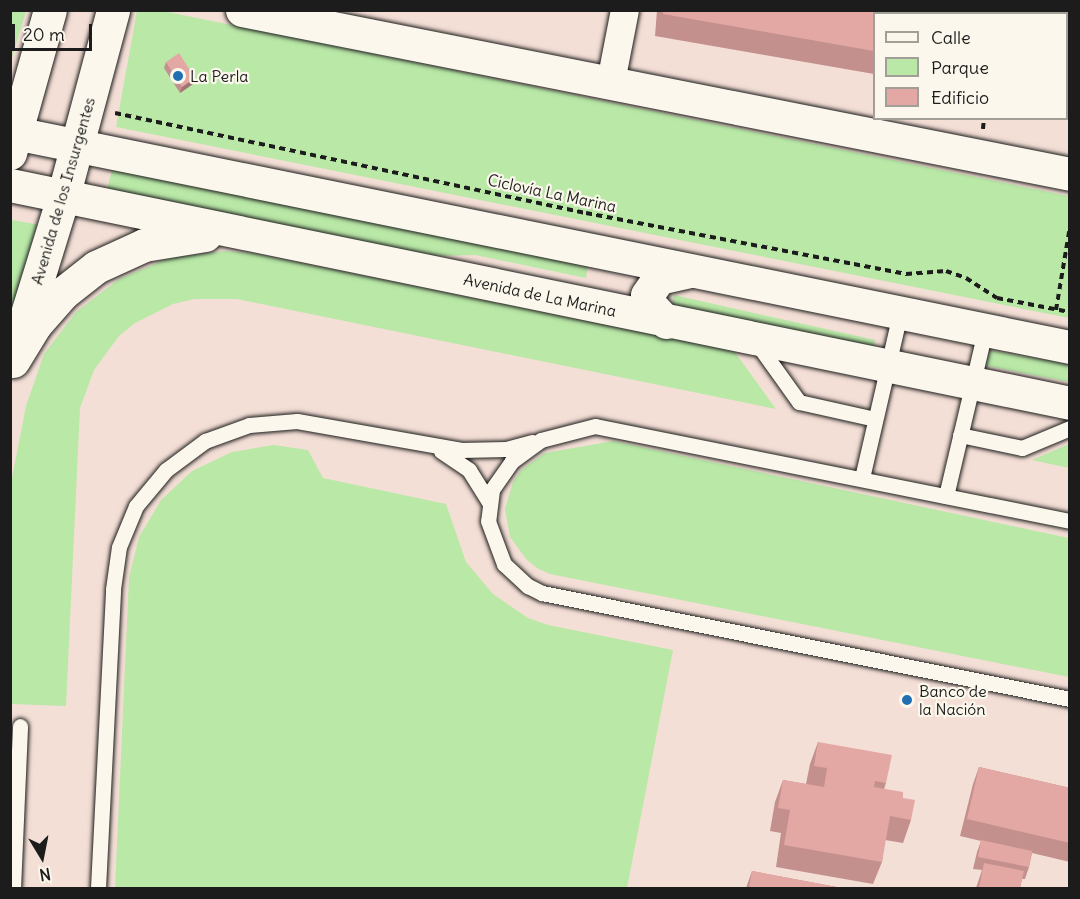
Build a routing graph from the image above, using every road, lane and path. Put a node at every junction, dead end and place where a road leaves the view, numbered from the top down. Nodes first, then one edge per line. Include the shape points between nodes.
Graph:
1 (50, 10) edge
2 (113, 10) edge
3 (626, 10) edge
4 (257, 12) edge
5 (332, 20) edge
6 (611, 82) junction
7 (89, 100) junction
8 (12, 139) edge
9 (77, 146) junction
10 (1070, 174) edge
11 (10, 185) edge
12 (63, 197) junction
13 (1070, 226) edge
14 (250, 236) junction
15 (598, 254) junction
16 (690, 271) junction
17 (443, 275) junction
18 (1056, 310) junction
19 (1070, 312) edge
20 (900, 314) junction
21 (666, 322) junction
22 (985, 331) junction
23 (754, 340) junction
24 (1060, 345) edge
25 (12, 365) edge
26 (886, 366) junction
27 (971, 384) junction
28 (1070, 404) edge
29 (875, 418) junction
30 (1070, 428) edge
31 (960, 435) junction
32 (541, 440) junction
33 (428, 445) junction
34 (862, 478) junction
35 (946, 496) junction
36 (489, 502) junction
37 (1070, 521) edge
38 (1070, 699) edge
39 (20, 726) dead end
40 (13, 888) edge
41 (98, 888) edge

1 - 8 main road
2 - 7 main road, Avenida de los Insurgentes
3 - 6 street
4 - 5 main road
5 - 6 main road
6 - 10 main road
7 - 9 main road, Avenida de los Insurgentes
7 - 18 path, Ciclovía La Marina via 142,121 622,220 906,274 946,271 966,278 997,298
8 - 9 main road
9 - 12 main road, Avenida de los Insurgentes
9 - 15 main road
11 - 12 main road, Avenida de La Marina
12 - 14 main road, Avenida de La Marina
12 - 25 main road, Avenida de los Insurgentes
13 - 18 path
14 - 17 main road, Avenida de La Marina
14 - 25 main road via 196,234 144,245 96,267 63,293 35,325
15 - 16 main road
15 - 17 main road via 606,274 604,285 595,290 482,272
16 - 20 main road
16 - 21 main road via 659,278 647,295 650,305
17 - 21 main road, Avenida de La Marina
18 - 19 path, Ciclovía La Marina
18 - 24 path
20 - 22 main road
20 - 26 lane
21 - 23 main road, Avenida de La Marina
22 - 24 main road
22 - 27 lane
23 - 26 main road, Avenida de La Marina
23 - 29 lane via 799,402
26 - 27 main road, Avenida de La Marina
26 - 29 lane
27 - 28 main road, Avenida de La Marina
27 - 31 lane
29 - 34 lane
30 - 31 lane via 1022,448
31 - 35 lane
32 - 33 lane via 484,451
32 - 34 lane via 576,428 614,428
32 - 36 lane via 512,461 492,490
33 - 36 lane via 469,470
33 - 41 lane via 297,421 249,425 205,441 166,470 136,506 119,547 113,589
34 - 35 lane
35 - 37 lane
36 - 38 lane via 488,520 496,551 515,576 542,593
39 - 40 lane

